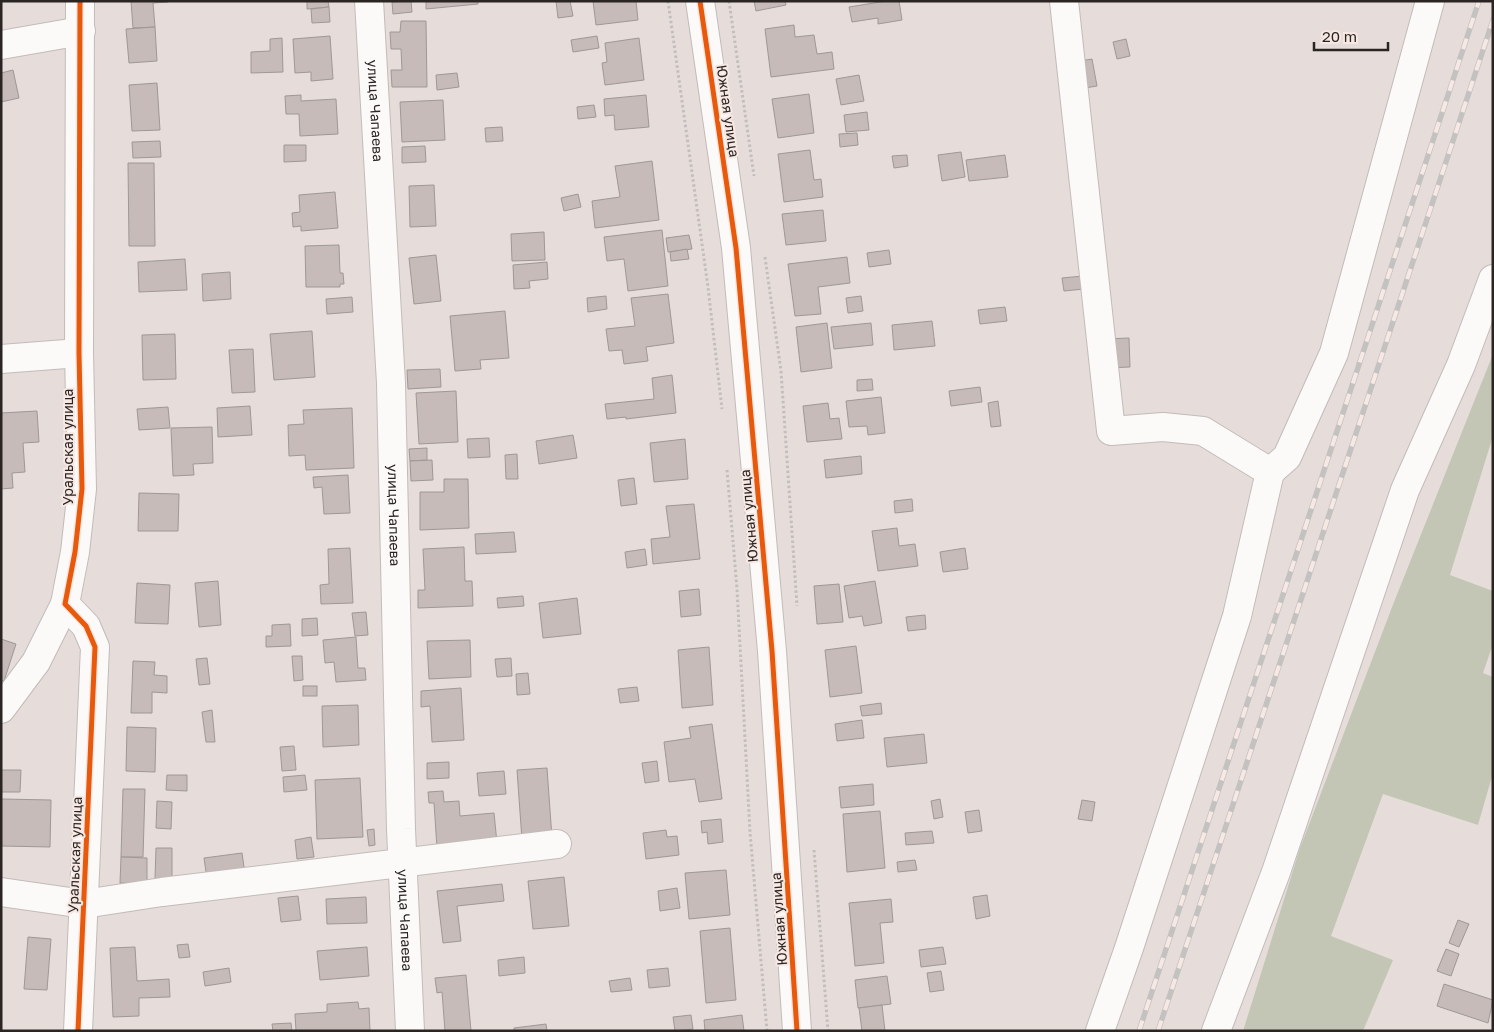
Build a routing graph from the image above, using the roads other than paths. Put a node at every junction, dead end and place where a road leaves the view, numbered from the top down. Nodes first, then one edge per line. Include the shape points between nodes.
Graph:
1 (80, 1) edge
2 (369, 1) edge
3 (700, 1) edge
4 (1064, 1) edge
5 (1430, 1) edge
6 (80, 31) junction
7 (1, 44) edge
8 (1493, 279) edge
9 (79, 353) junction
10 (1, 359) edge
11 (1270, 472) junction
12 (65, 604) junction
13 (1, 709) edge
14 (557, 844) dead end
15 (403, 862) junction
16 (1, 892) edge
17 (84, 904) junction
18 (78, 1031) edge
19 (410, 1031) edge
20 (797, 1031) edge
21 (1100, 1031) edge
22 (1216, 1031) edge

1 - 6 street, Уральская улица
2 - 15 street, улица Чапаева via 390,383
3 - 20 street, Южная улица via 736,248 772,651
4 - 11 street via 1111,432 1163,427 1203,431
5 - 11 street via 1334,353 1287,457
6 - 7 street
6 - 9 street, Уральская улица
8 - 22 street via 1461,365 1405,490 1276,872
9 - 10 street
9 - 12 street, Уральская улица via 82,489
11 - 21 street via 1237,616
12 - 13 street via 36,662
12 - 17 street, Уральская улица via 86,626 95,647
14 - 15 street
15 - 17 street
15 - 19 street, улица Чапаева
16 - 17 street
17 - 18 street, Уральская улица

